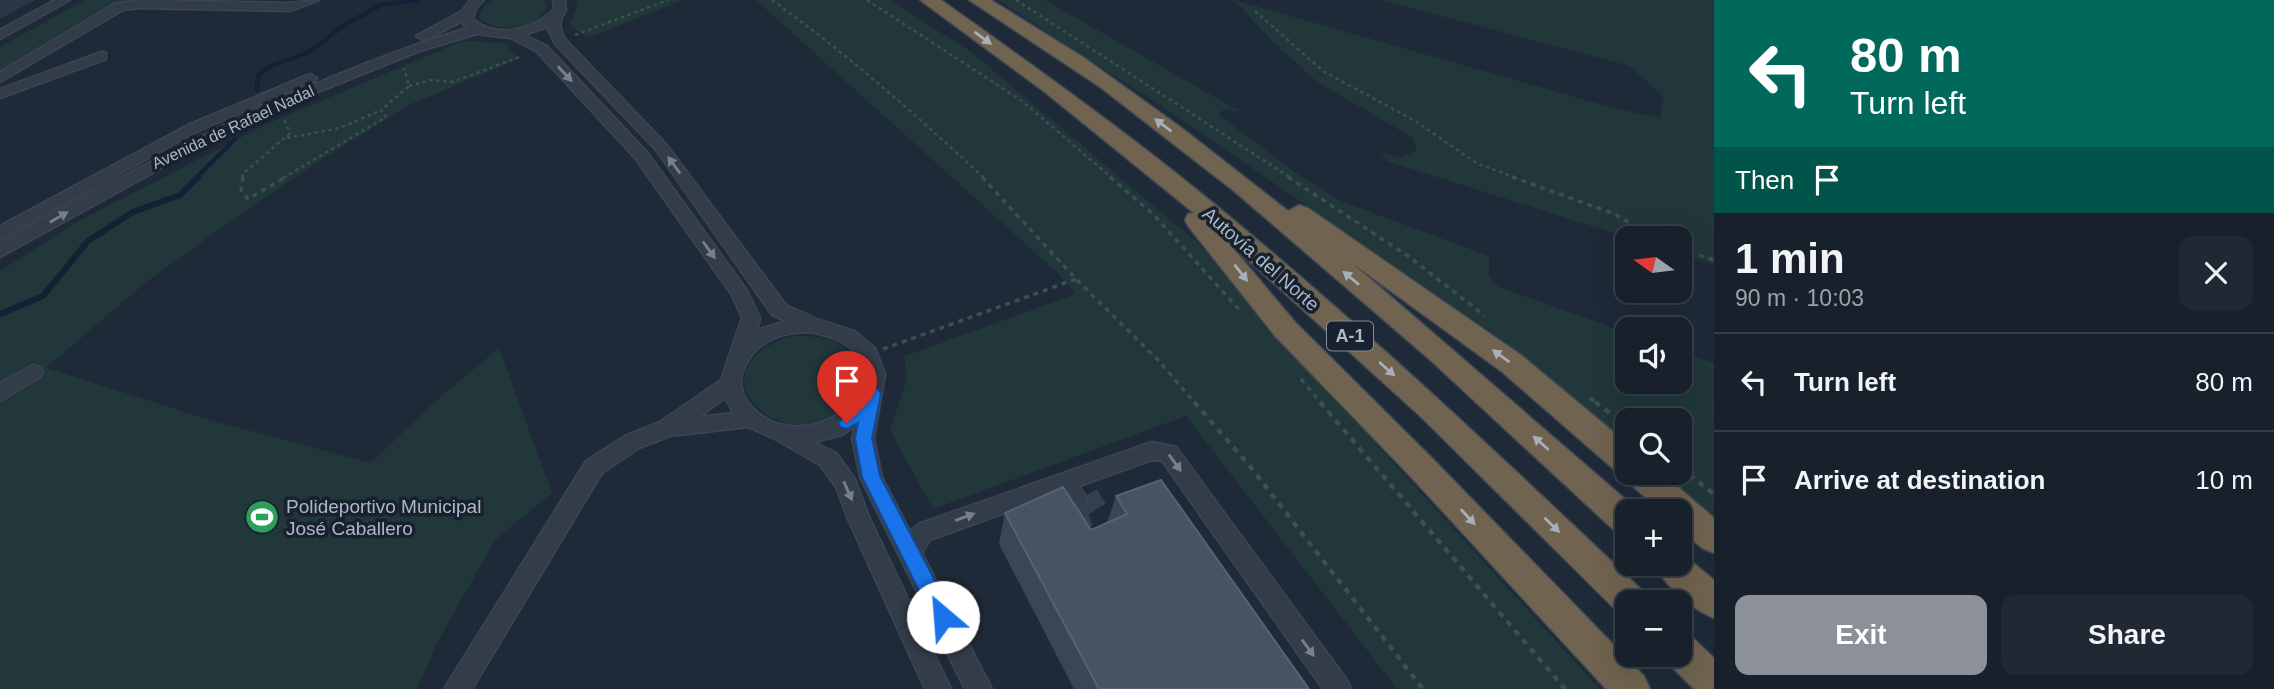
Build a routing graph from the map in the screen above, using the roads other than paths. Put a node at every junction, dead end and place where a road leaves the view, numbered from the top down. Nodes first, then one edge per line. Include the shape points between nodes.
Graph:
1 (50, 0) edge
2 (64, 0) edge
3 (313, 0) edge
4 (478, 0) edge
5 (929, 0) edge
6 (978, 0) edge
7 (557, 8) edge
8 (466, 14) junction
9 (0, 27) edge
10 (478, 29) junction
11 (512, 33) junction
12 (0, 35) edge
13 (101, 56) dead end
14 (0, 78) edge
15 (1053, 89) junction
16 (0, 94) edge
17 (1217, 166) junction
18 (0, 233) edge
19 (0, 251) edge
20 (812, 325) junction
21 (741, 353) junction
22 (33, 372) dead end
23 (730, 384) junction
24 (0, 393) edge
25 (873, 394) junction
26 (750, 419) junction
27 (667, 428) junction
28 (779, 433) junction
29 (1615, 452) edge
30 (1653, 485) edge
31 (1615, 511) edge
32 (1714, 538) edge
33 (910, 552) junction
34 (1685, 576) edge
35 (1619, 590) edge
36 (1714, 602) edge
37 (1692, 662) edge
38 (1714, 683) edge
39 (457, 689) edge
40 (938, 689) edge
41 (979, 689) edge
42 (1338, 689) edge
43 (1631, 689) edge

1 - 9 street
2 - 12 street
3 - 14 street via 290,7 119,7
4 - 8 street
5 -> 15 highway, Autovía del Norte / A-1
17 -> 6 highway, A-1 via 1105,81
7 - 11 street via 542,25
20 -> 7 street via 779,310 661,147 559,41 553,29
8 - 10 street via 470,25
8 - 18 street, Avenida de Rafael Nadal via 426,35 316,75 193,128
10 - 11 street
19 -> 10 street, Avenida de Rafael Nadal via 147,167 271,109 418,47
11 -> 21 street via 542,49 640,154 740,293 751,318
13 - 16 lane
15 -> 35 highway, Autovía del Norte / A-1 via 1227,227 1431,408
15 -> 43 highway via 1099,137 1205,227 1285,329
29 -> 17 highway via 1511,363 1271,194
31 -> 17 highway, A-1 via 1479,387
20 - 21 street via 772,331
20 - 25 street via 844,333 867,353 874,365
21 - 23 street
22 - 24 street
23 - 26 street via 739,408
23 - 27 street
25 - 28 street via 847,423 826,432
25 - 33 street via 863,438 871,477
26 - 27 street
26 - 28 street
27 - 39 street via 632,442 594,467
28 -> 40 street via 828,459 847,485
30 - 32 highway
33 - 41 street
33 -> 42 street via 929,530 1057,484 1081,490 1152,451 1168,453
34 - 36 highway
37 - 38 highway

